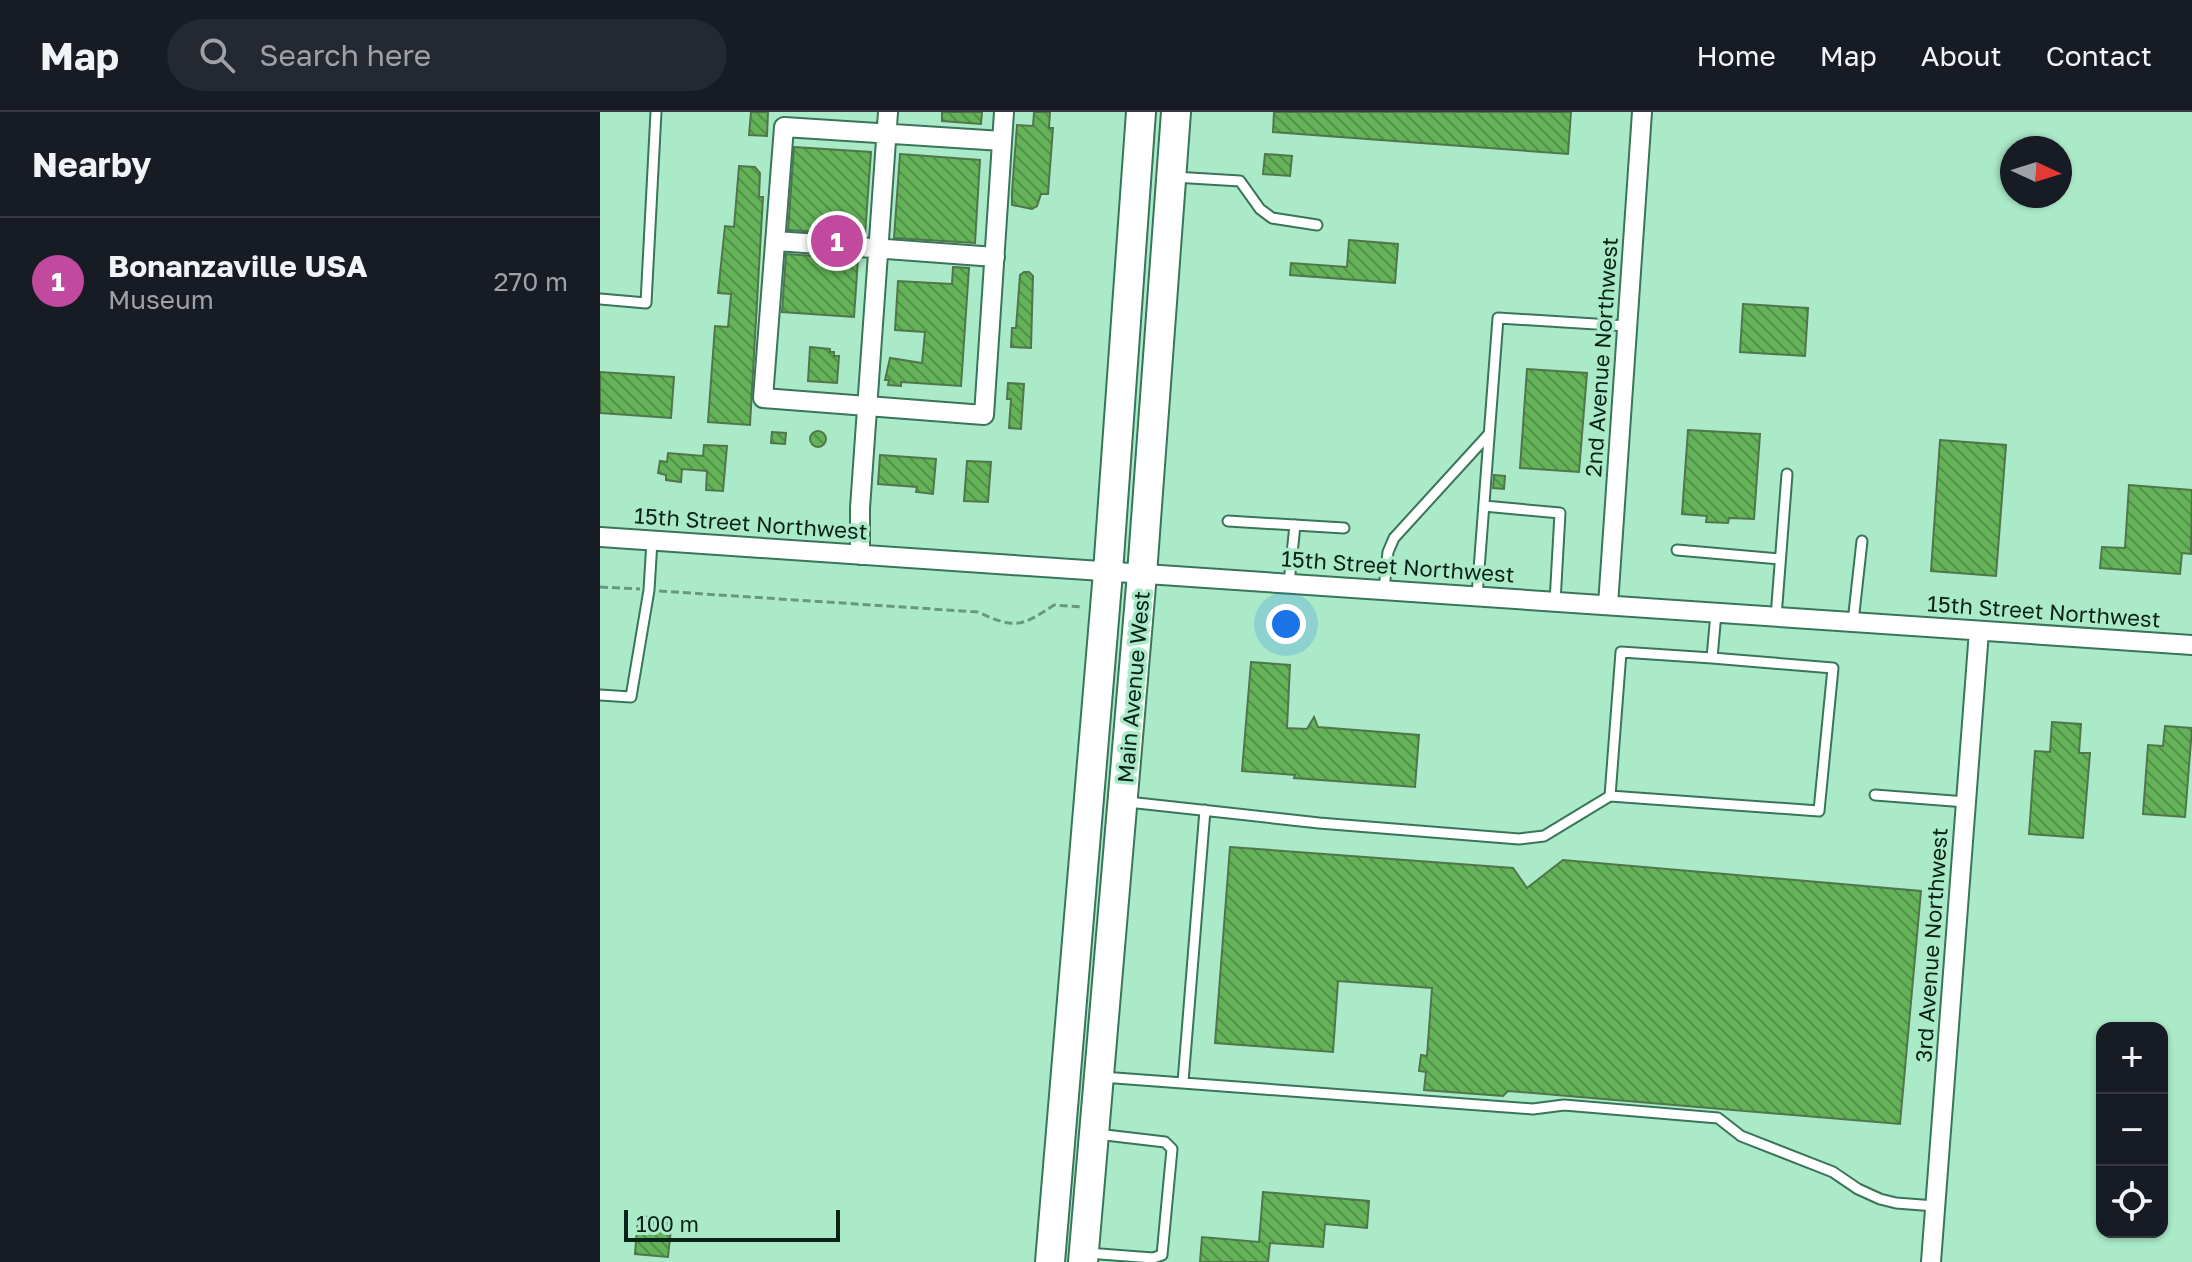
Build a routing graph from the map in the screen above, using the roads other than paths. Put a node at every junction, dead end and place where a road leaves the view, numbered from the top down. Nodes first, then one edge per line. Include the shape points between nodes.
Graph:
1 (656, 112) edge
2 (888, 112) edge
3 (1004, 112) edge
4 (1141, 112) edge
5 (1176, 112) edge
6 (1642, 112) edge
7 (887, 134) junction
8 (1002, 141) junction
9 (1171, 177) junction
10 (1317, 225) dead end
11 (777, 241) junction
12 (880, 249) junction
13 (995, 257) junction
14 (600, 299) edge
15 (1627, 326) junction
16 (868, 406) junction
17 (1489, 434) junction
18 (1787, 474) dead end
19 (1484, 506) junction
20 (1228, 521) dead end
21 (1295, 525) junction
22 (1344, 528) dead end
23 (600, 537) edge
24 (653, 540) junction
25 (1862, 541) dead end
26 (1677, 550) dead end
27 (860, 555) junction
28 (1780, 559) junction
29 (1108, 572) junction
30 (1142, 574) junction
31 (1289, 583) junction
32 (1384, 589) junction
33 (1477, 596) junction
34 (1555, 602) junction
35 (1608, 605) junction
36 (1716, 613) junction
37 (1776, 617) junction
38 (1853, 622) junction
39 (1979, 631) junction
40 (2192, 645) edge
41 (1712, 658) junction
42 (600, 695) edge
43 (1875, 795) dead end
44 (1610, 796) junction
45 (1123, 802) junction
46 (1966, 802) junction
47 (1205, 810) junction
48 (1099, 1077) junction
49 (1183, 1082) junction
50 (1094, 1133) junction
51 (1935, 1206) junction
52 (1083, 1257) edge
53 (1050, 1262) edge
54 (1931, 1262) edge

1 - 14 lane via 646,303
2 - 7 street
3 - 8 street
4 - 29 main road, Main Avenue West
5 - 9 main road, Main Avenue West
6 - 15 street, 2nd Avenue Northwest
7 - 8 street
7 - 11 street via 784,127
7 - 12 street
8 - 13 street
9 - 10 lane via 1240,181 1272,218
9 - 30 main road, Main Avenue West
11 - 12 street
11 - 16 street via 763,398
12 - 13 street
12 - 16 street
13 - 16 street via 984,415
15 - 17 lane via 1498,318
15 - 35 street, 2nd Avenue Northwest
16 - 27 street
17 - 19 lane
17 - 32 lane via 1394,538
18 - 28 lane
19 - 33 lane
19 - 34 lane via 1560,513
20 - 21 lane
21 - 22 lane
21 - 31 lane
23 - 24 street, 15th Street Northwest
24 - 27 street, 15th Street Northwest
24 - 42 lane via 631,697
25 - 38 lane
26 - 28 lane
27 - 29 street, 15th Street Northwest
28 - 37 lane
29 - 30 street, 15th Street Northwest
29 - 53 main road, Main Avenue West
30 - 31 street, 15th Street Northwest
30 - 45 main road, Main Avenue West
31 - 32 street, 15th Street Northwest
32 - 33 street, 15th Street Northwest
33 - 34 street, 15th Street Northwest
34 - 35 street, 15th Street Northwest
35 - 36 street, 15th Street Northwest
36 - 37 street, 15th Street Northwest
36 - 41 lane
37 - 38 street, 15th Street Northwest
38 - 39 street, 15th Street Northwest
39 - 40 street, 15th Street Northwest
39 - 46 street, 3rd Avenue Northwest
41 - 44 lane via 1621,652
41 - 44 lane via 1833,668 1819,811
43 - 46 lane
44 - 47 lane via 1544,836 1519,839
45 - 47 lane
45 - 48 main road, Main Avenue West
46 - 51 street, 3rd Avenue Northwest
47 - 49 lane
48 - 49 lane
48 - 50 main road, Main Avenue West
49 - 51 lane via 1718,1118 1741,1136 1833,1172 1880,1199
50 - 52 main road, Main Avenue West
50 - 52 lane via 1165,1142 1172,1149 1162,1255
51 - 54 street, 3rd Avenue Northwest

